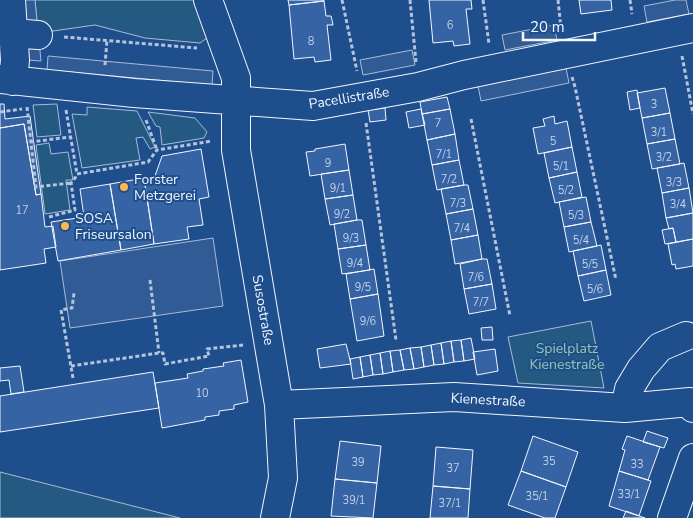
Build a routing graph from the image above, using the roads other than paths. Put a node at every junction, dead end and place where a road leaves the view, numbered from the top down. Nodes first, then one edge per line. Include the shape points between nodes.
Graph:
1 (11, 0) edge
2 (208, 0) edge
3 (17, 34) edge
4 (687, 40) edge
5 (13, 87) edge
6 (236, 102) junction
7 (686, 336) dead end
8 (279, 405) junction
9 (625, 408) junction
10 (693, 408) edge
11 (693, 458) edge
12 (275, 518) edge
13 (672, 518) edge

1 - 3 street
2 - 6 street, Susostraße via 236,78
3 - 5 street
4 - 6 street, Pacellistraße via 492,69 418,87 313,106
5 - 6 street, Pacellistraße
6 - 8 street, Susostraße via 236,150
7 - 9 street via 660,347 641,369 630,388
8 - 9 street, Kienestraße via 454,397
8 - 12 street, Susostraße via 283,478
9 - 10 street, Kienestraße via 690,402
11 - 13 street

